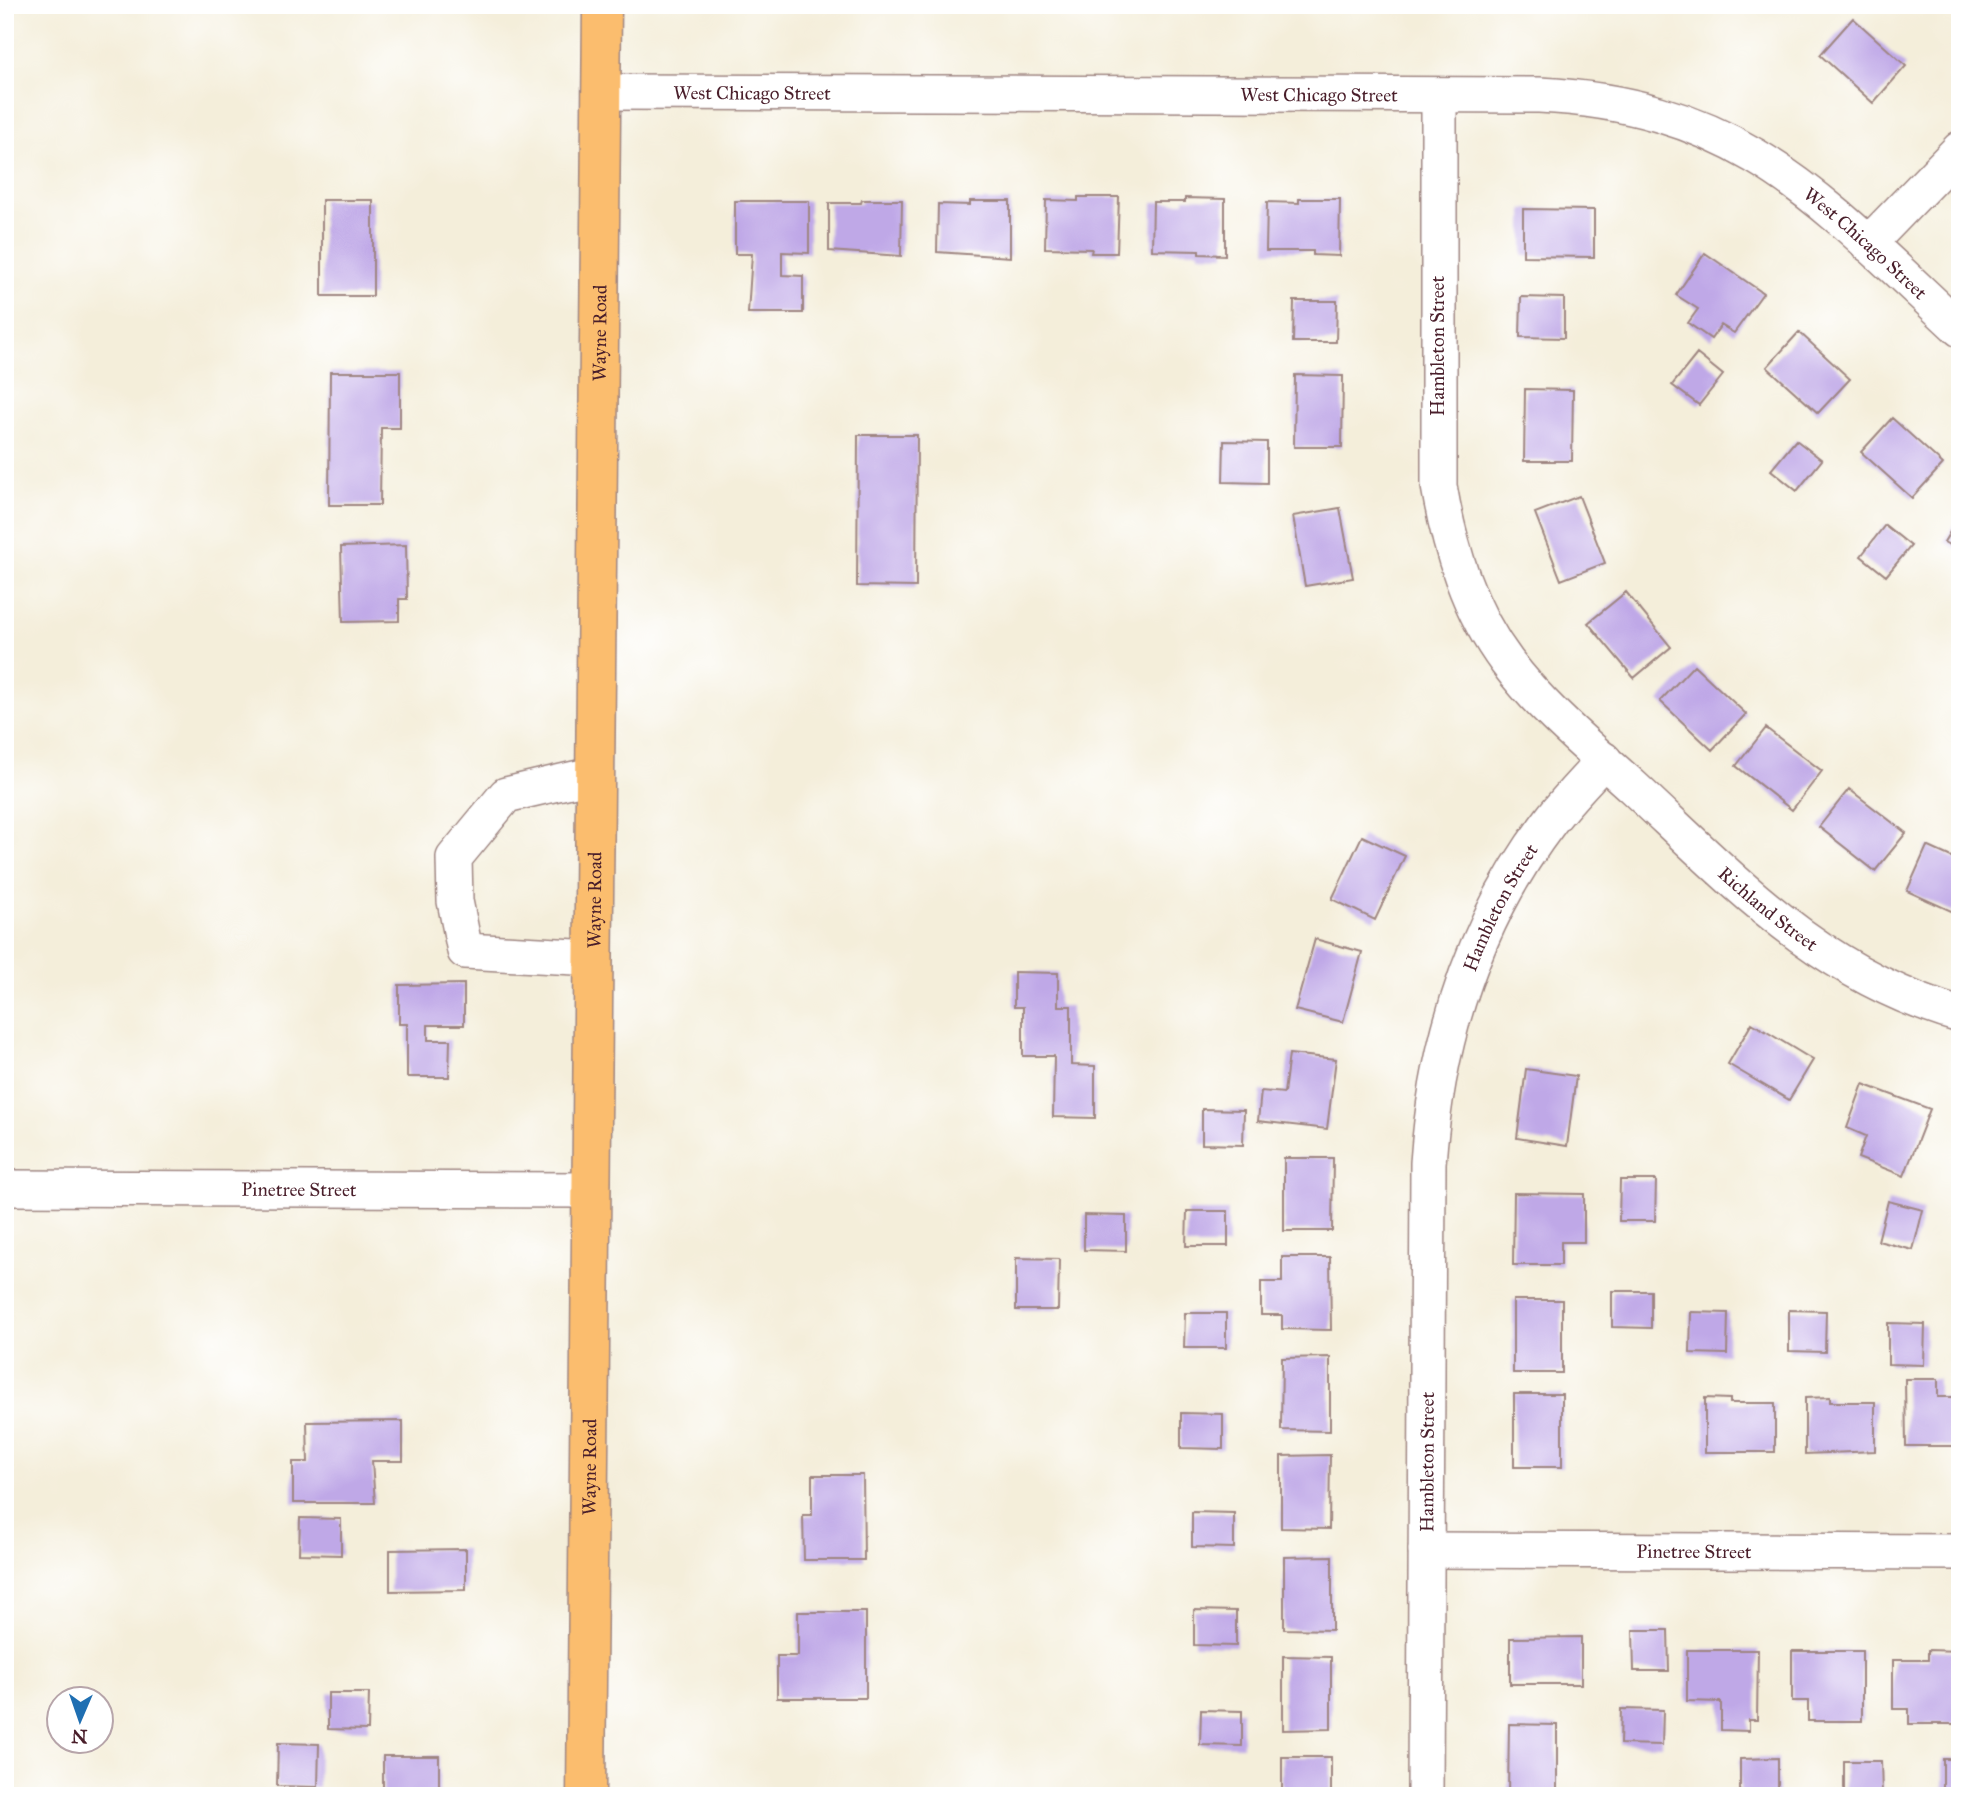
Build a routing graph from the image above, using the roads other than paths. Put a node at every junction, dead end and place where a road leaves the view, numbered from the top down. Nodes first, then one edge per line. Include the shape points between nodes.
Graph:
1 (602, 5) edge
2 (603, 92) junction
3 (1439, 96) junction
4 (1960, 149) edge
5 (1868, 244) junction
6 (1960, 329) edge
7 (1604, 760) junction
8 (596, 774) junction
9 (594, 958) junction
10 (1960, 1016) edge
11 (5, 1188) edge
12 (592, 1190) junction
13 (1426, 1549) junction
14 (1960, 1552) edge
15 (586, 1796) edge
16 (1424, 1796) edge

1 - 2 main road, Wayne Road
2 - 3 street, West Chicago Street
2 - 8 main road, Wayne Road
3 - 5 street, West Chicago Street via 1580,97 1674,117 1726,138 1773,165 1818,197
3 - 7 street, Hambleton Street via 1437,448 1447,536 1473,607 1506,661 1547,709
4 - 5 street
5 - 6 street, West Chicago Street
7 - 10 street, Richland Street via 1773,917 1822,953 1909,999
7 - 13 street, Hambleton Street via 1551,820 1506,887 1465,974 1443,1051 1428,1163
8 - 9 main road, Wayne Road
8 - 9 street via 506,795 454,858 455,901 465,951
9 - 12 main road, Wayne Road
11 - 12 street, Pinetree Street
12 - 15 main road, Wayne Road
13 - 14 street, Pinetree Street
13 - 16 street, Hambleton Street

